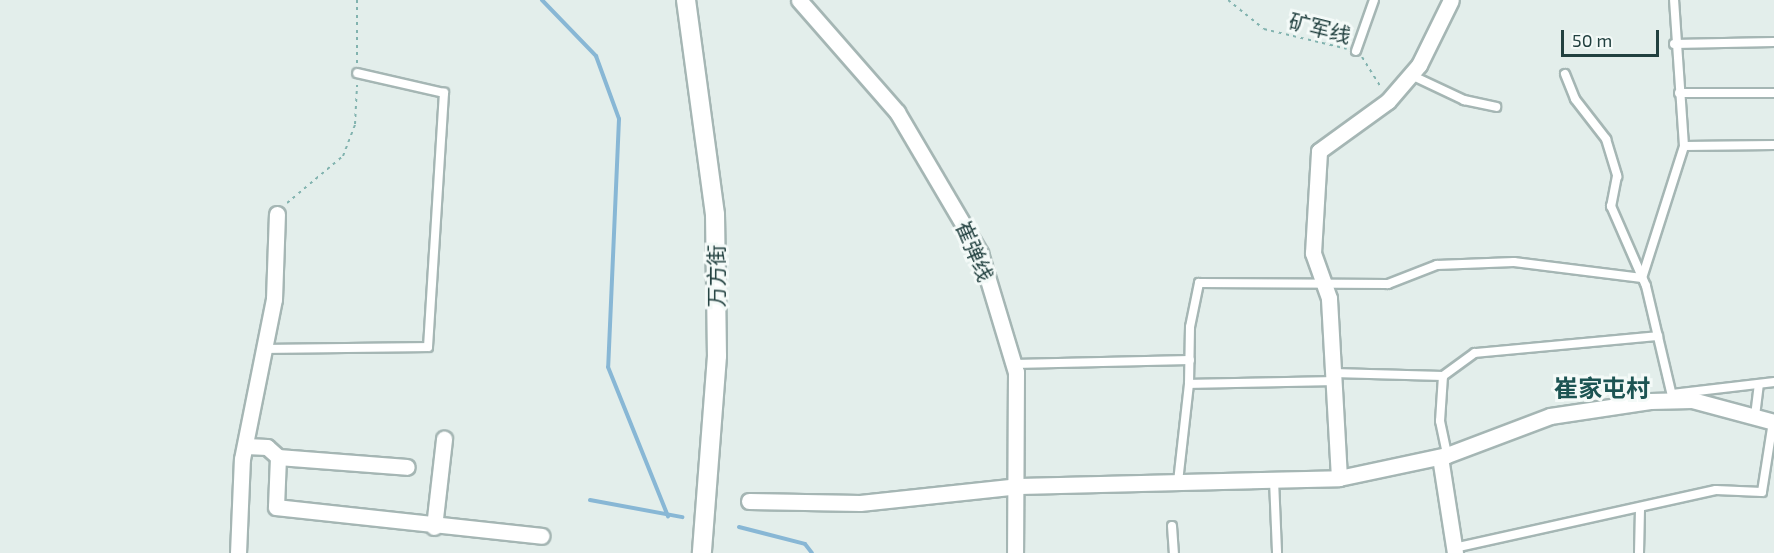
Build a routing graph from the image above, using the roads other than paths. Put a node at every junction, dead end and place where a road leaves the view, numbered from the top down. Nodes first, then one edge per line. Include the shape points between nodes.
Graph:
1 (686, 0) edge
2 (799, 0) edge
3 (1374, 0) edge
4 (1451, 0) edge
5 (1674, 0) edge
6 (1774, 42) edge
7 (1674, 45) junction
8 (1356, 51) road end
9 (357, 73) road end
10 (1565, 74) dead end
11 (1411, 75) junction
12 (1679, 93) junction
13 (1774, 93) edge
14 (1496, 107) dead end
15 (1684, 146) junction
16 (1774, 146) edge
17 (277, 214) road end
18 (1642, 278) junction
19 (1324, 284) junction
20 (1658, 336) junction
21 (265, 349) junction
22 (1190, 360) junction
23 (1014, 364) junction
24 (1443, 376) junction
25 (1333, 377) junction
26 (1774, 382) edge
27 (1190, 384) junction
28 (1759, 384) junction
29 (1672, 397) junction
30 (1755, 416) junction
31 (1773, 422) edge
32 (444, 439) dead end
33 (246, 446) junction
34 (1443, 456) junction
35 (278, 457) junction
36 (408, 467) dead end
37 (1339, 478) junction
38 (1274, 480) junction
39 (1178, 482) junction
40 (1019, 486) junction
41 (749, 501) dead end
42 (1640, 508) junction
43 (1172, 526) dead end
44 (434, 527) junction
45 (541, 536) dead end
46 (1455, 550) edge
47 (238, 553) edge
48 (702, 553) edge
49 (1015, 553) edge
50 (1174, 553) edge
51 (1277, 553) edge
52 (1639, 553) edge

1 - 48 street, 万方街 via 716,214 717,356
2 - 23 street, 崔弹线 via 897,112 945,187 980,253
3 - 8 lane
4 - 11 street
5 - 7 lane
6 - 7 lane
7 - 12 lane
9 - 21 lane via 444,93 428,347
10 - 18 lane via 1575,99 1606,139 1617,176 1611,206
11 - 14 lane via 1464,100
11 - 19 street via 1388,101 1319,152 1313,253
12 - 13 lane
12 - 15 lane
15 - 16 lane
15 - 18 lane
17 - 21 street via 274,299
18 - 19 lane via 1514,262 1437,265 1388,284
18 - 20 lane
19 - 22 lane via 1199,283
19 - 25 street
20 - 24 lane via 1475,353
20 - 29 lane
21 - 33 street
22 - 23 lane
22 - 27 lane
23 - 40 street, 崔弹线
24 - 25 lane
24 - 34 lane
25 - 27 lane
25 - 37 street
26 - 28 lane
27 - 39 lane
28 - 29 lane
28 - 30 lane
29 - 30 street
29 - 34 street via 1550,416
30 - 31 street
31 - 42 lane via 1762,492 1716,490
32 - 44 street
33 - 35 street via 267,447
33 - 47 street
34 - 37 street
34 - 46 street
35 - 36 street
35 - 44 street via 276,507
37 - 38 street
38 - 39 street
38 - 51 lane
39 - 40 street
40 - 41 street via 860,503
40 - 49 street, 崔弹线
42 - 46 lane
42 - 52 lane
43 - 50 lane
44 - 45 street

